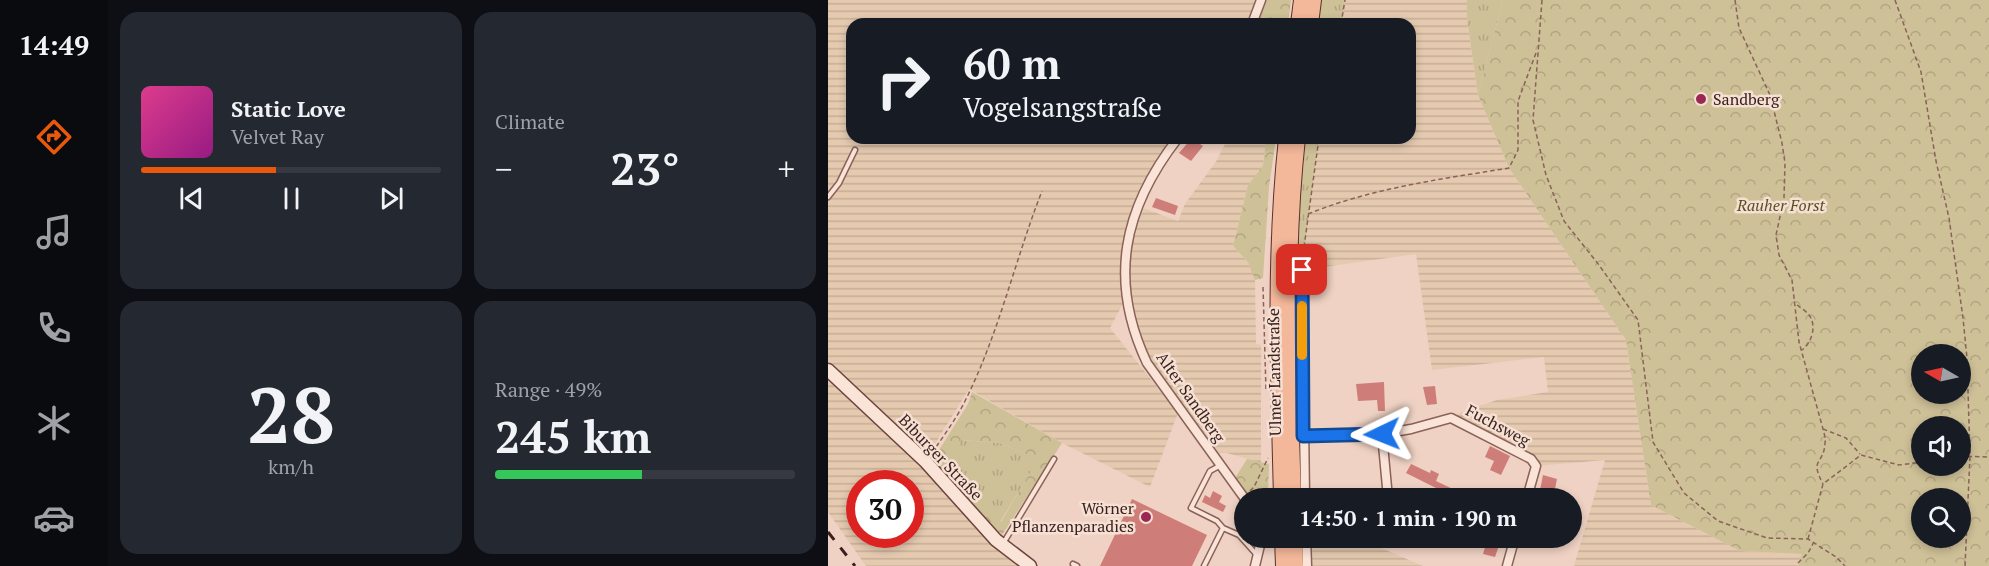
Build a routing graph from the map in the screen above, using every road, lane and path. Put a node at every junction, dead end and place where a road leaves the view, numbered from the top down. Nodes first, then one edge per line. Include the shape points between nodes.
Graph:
1 (1261, 0) edge
2 (1301, 0) edge
3 (1314, 0) edge
4 (1345, 0) edge
5 (1542, 0) edge
6 (1735, 0) edge
7 (1895, 0) edge
8 (1254, 18) edge
9 (1299, 18) edge
10 (1312, 18) edge
11 (1342, 18) edge
12 (1538, 50) junction
13 (1174, 144) edge
14 (1285, 144) edge
15 (1297, 144) edge
16 (1318, 144) edge
17 (855, 150) dead end
18 (1042, 191) dead end
19 (828, 197) edge
20 (1308, 214) junction
21 (1302, 270) joint
22 (1263, 287) dead end
23 (1796, 304) junction
24 (1801, 351) junction
25 (828, 370) edge
26 (1267, 400) dead end
27 (1969, 416) edge
28 (1823, 429) junction
29 (1382, 434) junction
30 (1303, 436) junction
31 (1861, 455) junction
32 (1971, 456) edge
33 (1269, 457) dead end
34 (1989, 457) edge
35 (1054, 459) dead end
36 (926, 461) junction
37 (1911, 463) edge
38 (1221, 465) junction
39 (1969, 476) edge
40 (1823, 484) junction
41 (1237, 488) edge
42 (1253, 488) edge
43 (1281, 488) edge
44 (1294, 488) edge
45 (1305, 488) edge
46 (1387, 488) edge
47 (1530, 488) edge
48 (1223, 528) junction
49 (1808, 539) junction
50 (1814, 542) junction
51 (1001, 545) junction
52 (1260, 548) edge
53 (1282, 548) edge
54 (1295, 548) edge
55 (1306, 548) edge
56 (1512, 548) edge
57 (1258, 556) junction
58 (1798, 563) dead end
59 (1030, 566) edge
60 (1204, 566) edge
61 (1255, 566) edge
62 (1283, 566) edge
63 (1296, 566) edge
64 (1307, 566) edge
65 (1507, 566) edge
66 (1845, 566) edge
67 (1965, 566) edge

1 - 8 street
2 - 9 main road
3 - 10 main road
4 - 11 path
5 - 12 path
6 - 23 path via 1739,28 1770,95 1782,143 1784,198 1776,235
7 - 27 path via 1921,72 1949,218 1967,358
12 - 20 path via 1518,101 1518,150 1509,168 1412,184
12 - 49 path via 1533,120 1546,175 1564,221 1638,320 1653,442 1684,493 1718,521 1767,538
13 - 38 street, Alter Sandberg via 1144,190 1130,226 1125,260 1126,297 1135,337 1147,363
14 - 43 main road, Ulmer Landstraße via 1276,308
15 - 44 main road, Ulmer Landstraße via 1289,309
16 - 20 path
17 - 19 lane
18 - 36 path via 996,327 970,390
20 - 21 path
21 - 30 street
22 - 26 path
23 - 24 path
23 - 24 path via 1813,322 1813,333
24 - 28 path
25 - 36 street, Biburger Straße
28 - 31 path via 1846,438
28 - 40 path via 1825,443 1816,472
29 - 30 street, Fuchsweg
29 - 46 street
29 - 47 street, Fuchsweg via 1451,418 1531,459 1536,466
30 - 45 street
31 - 37 path via 1899,465
31 - 40 path
32 - 34 path
33 - 42 path
35 - 51 lane
36 - 51 street, Biburger Straße
38 - 41 street, Alter Sandberg
38 - 48 lane via 1210,471 1191,508
39 - 67 path
40 - 49 path
48 - 57 lane via 1239,535
48 - 60 lane
49 - 50 path
50 - 58 path
50 - 66 path
51 - 59 street, Biburger Straße
52 - 57 street
53 - 62 main road
54 - 63 main road
55 - 64 street
56 - 65 street
57 - 61 street

